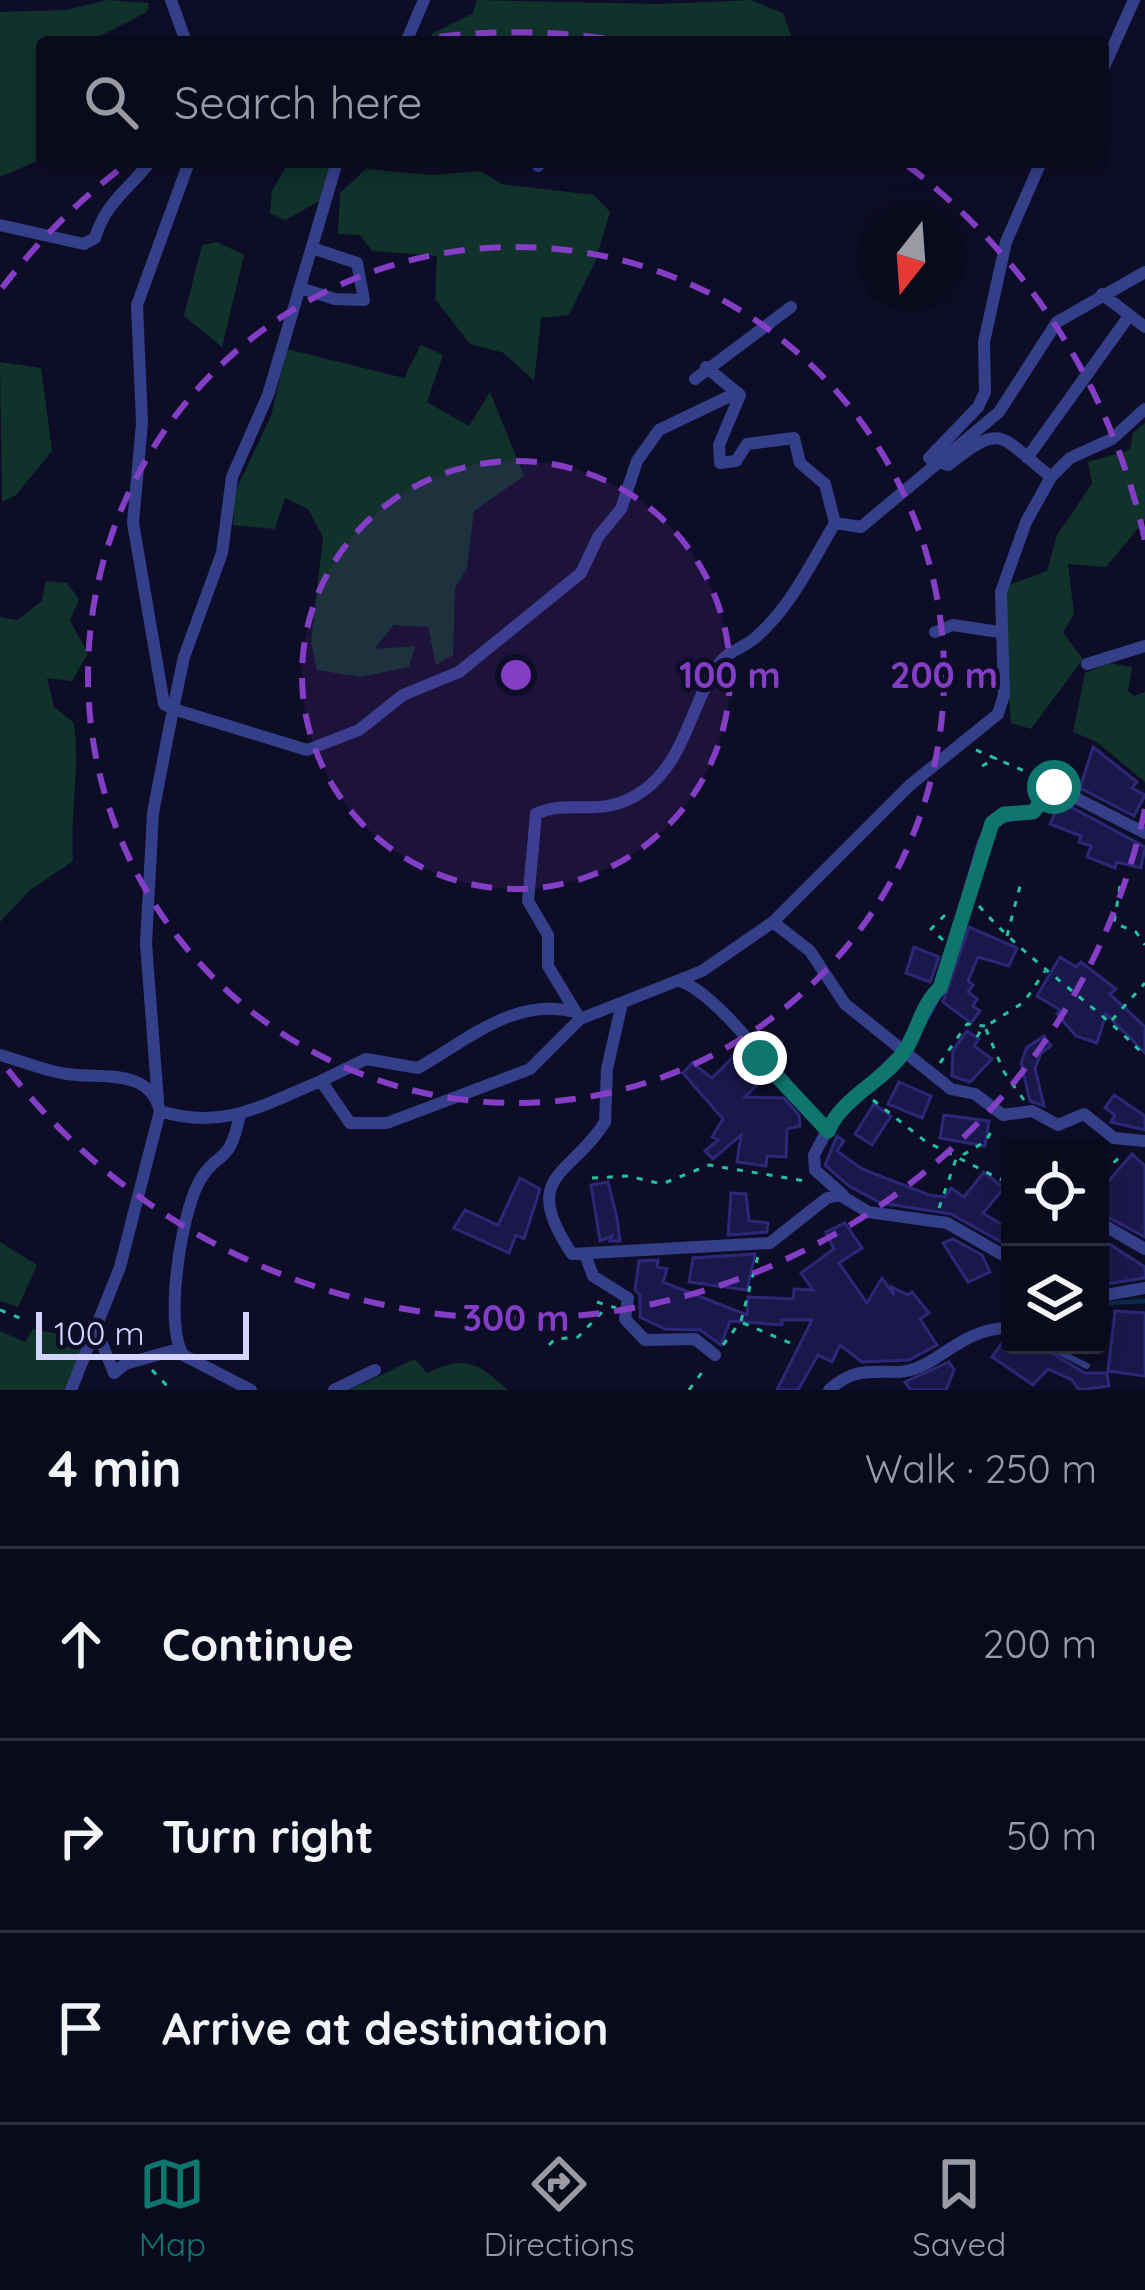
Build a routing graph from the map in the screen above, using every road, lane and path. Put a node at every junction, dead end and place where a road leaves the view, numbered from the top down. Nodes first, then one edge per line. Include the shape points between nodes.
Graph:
1 (171, 0) edge
2 (424, 0) edge
3 (1134, 0) edge
4 (184, 36) edge
5 (409, 36) edge
6 (1109, 56) edge
7 (146, 168) edge
8 (187, 168) edge
9 (335, 168) edge
10 (1039, 168) edge
11 (0, 225) edge
12 (312, 248) junction
13 (1145, 272) edge
14 (300, 288) junction
15 (1102, 294) junction
16 (791, 307) dead end
17 (1129, 316) junction
18 (1145, 327) edge
19 (706, 367) junction
20 (695, 380) dead end
21 (734, 394) junction
22 (1145, 409) edge
23 (1028, 458) junction
24 (936, 463) junction
25 (1051, 477) junction
26 (835, 523) junction
27 (934, 632) dead end
28 (999, 632) junction
29 (1145, 646) edge
30 (1087, 664) dead end
31 (173, 710) junction
32 (964, 740) junction
33 (998, 758) junction
34 (982, 766) dead end
35 (1054, 787) junction
36 (1145, 833) edge
37 (1021, 886) dead end
38 (1120, 886) dead end
39 (970, 896) junction
40 (773, 922) junction
41 (1007, 937) junction
42 (1145, 945) edge
43 (1045, 970) junction
44 (679, 980) junction
45 (1145, 983) edge
46 (622, 1003) junction
47 (578, 1016) junction
48 (1111, 1021) junction
49 (983, 1023) junction
50 (976, 1037) dead end
51 (905, 1051) junction
52 (0, 1055) edge
53 (1145, 1056) edge
54 (933, 1075) junction
55 (321, 1082) junction
56 (861, 1093) junction
57 (159, 1107) junction
58 (1032, 1111) junction
59 (999, 1113) junction
60 (240, 1114) junction
61 (828, 1131) junction
62 (1139, 1141) edge
63 (956, 1159) junction
64 (1109, 1165) edge
65 (592, 1178) dead end
66 (1001, 1180) edge
67 (812, 1183) dead end
68 (844, 1196) junction
69 (934, 1221) junction
70 (1109, 1228) edge
71 (769, 1248) dead end
72 (1145, 1249) edge
73 (1001, 1254) edge
74 (586, 1257) junction
75 (1145, 1288) edge
76 (1109, 1294) edge
77 (608, 1306) dead end
78 (0, 1310) edge
79 (27, 1321) dead end
80 (741, 1322) junction
81 (1001, 1328) edge
82 (96, 1329) junction
83 (790, 1343) dead end
84 (549, 1345) dead end
85 (178, 1349) junction
86 (1063, 1354) edge
87 (716, 1355) junction
88 (147, 1358) junction
89 (1087, 1366) dead end
90 (375, 1370) dead end
91 (70, 1390) edge
92 (171, 1390) edge
93 (251, 1390) edge
94 (334, 1390) edge
95 (689, 1390) edge
96 (829, 1390) edge

1 - 4 street
2 - 5 street
3 - 6 street
7 - 11 street via 105,205 95,238 84,244
8 - 31 street via 137,305 142,423 133,523 164,704
9 - 12 street
10 - 24 street via 1000,265 984,342 986,392 932,448 928,458
12 - 14 street
12 - 14 street via 357,263 364,300
13 - 15 street
14 - 31 street via 268,395 232,477 222,553
15 - 17 street
15 - 24 street via 1057,322 998,412
16 - 19 street
17 - 18 street
17 - 23 street
19 - 20 street
19 - 21 street
21 - 26 street via 740,395 720,463 736,461 747,444 794,438 800,463 825,484
21 - 31 street via 659,430 581,573 460,672 403,694 359,730 308,750
22 - 25 street
23 - 24 street via 986,435 948,465
23 - 25 street
24 - 26 street via 877,520
25 - 28 street via 1017,542
26 - 47 street via 798,588 756,638 714,670 677,752 646,789 610,809 536,814 528,901 548,935 548,966
27 - 28 street
28 - 32 street via 998,714
29 - 30 street
31 - 57 street via 153,813 146,944
32 - 33 path
32 - 40 street
33 - 34 path
33 - 35 path
35 - 36 street
35 - 39 street via 1033,812 992,823
37 - 41 path
38 - 42 path via 1114,923
39 - 41 path
39 - 51 street via 942,983
40 - 44 street
40 - 51 street via 810,951 845,1004
41 - 43 path
43 - 48 path
43 - 49 path via 1024,1002
44 - 46 street
44 - 61 street via 728,1017
45 - 48 path
46 - 47 street
46 - 74 street via 605,1122 558,1168 550,1190 568,1250
47 - 55 street via 529,1007 418,1068 366,1059
47 - 55 street via 530,1069 387,1123 353,1126
48 - 53 path
49 - 50 path
49 - 54 path via 963,1027
49 - 58 path
51 - 54 street
51 - 56 street
52 - 57 street via 68,1074 122,1075
54 - 59 street
55 - 60 street
56 - 61 street
56 - 63 path
57 - 60 street via 203,1122
57 - 82 street via 120,1267
58 - 59 street
58 - 62 street via 1056,1125 1088,1115 1107,1134
59 - 63 path via 988,1139
60 - 85 street via 233,1148 199,1183 181,1241
61 - 68 street via 814,1165
62 - 64 path
63 - 66 path
63 - 69 path
65 - 67 path via 662,1184 710,1165
68 - 69 street via 868,1212
68 - 74 street via 827,1198 770,1243
69 - 73 street
70 - 72 street
71 - 80 path via 755,1262
74 - 87 street via 593,1276 628,1298 625,1319 645,1340 695,1339
75 - 76 street
77 - 84 path via 581,1334
78 - 79 path
80 - 83 path
80 - 87 path
81 - 96 street via 979,1329 901,1372 858,1372
82 - 88 street via 110,1372
82 - 91 street
85 - 88 street
85 - 93 street
86 - 89 lane
87 - 95 path
88 - 92 path
90 - 94 street

